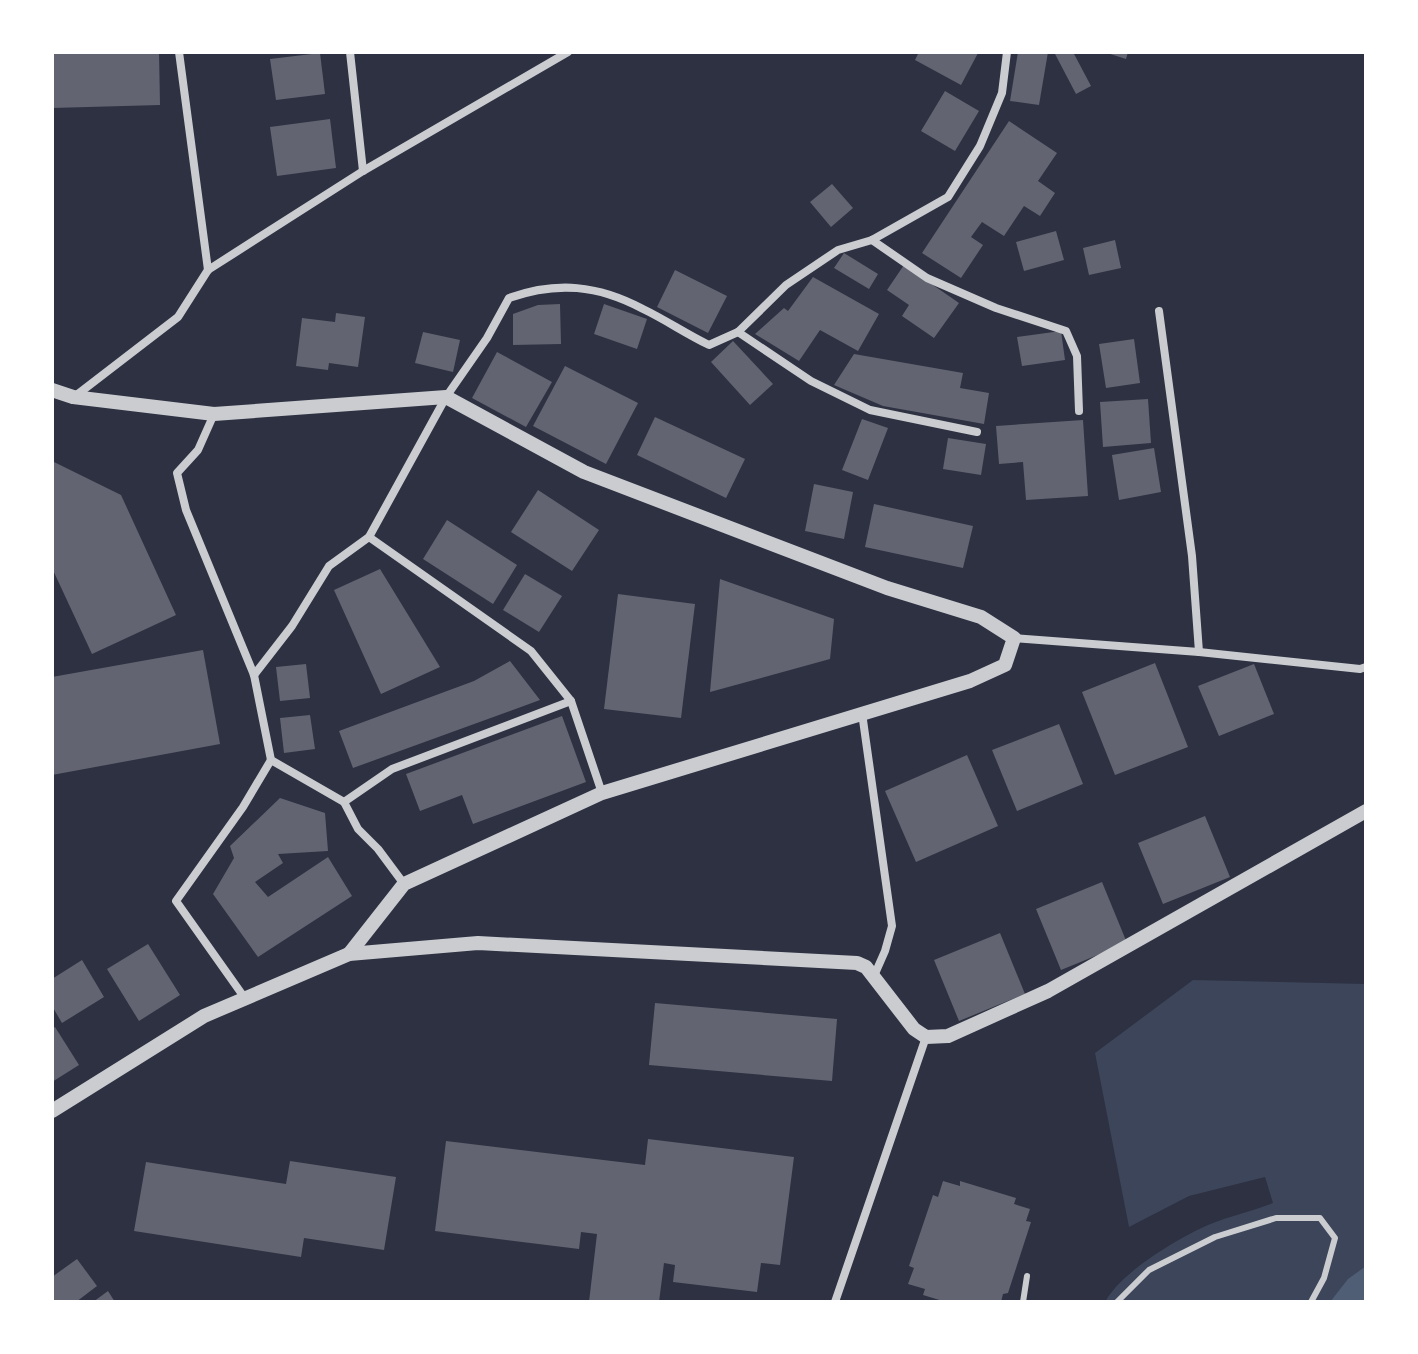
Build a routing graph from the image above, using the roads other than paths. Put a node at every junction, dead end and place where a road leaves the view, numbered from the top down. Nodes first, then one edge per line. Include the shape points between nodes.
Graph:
1 (179, 52) edge
2 (350, 52) edge
3 (568, 52) edge
4 (1007, 52) edge
5 (363, 171) junction
6 (872, 240) junction
7 (208, 270) junction
8 (1159, 311) dead end
9 (738, 332) junction
10 (52, 390) edge
11 (73, 397) junction
12 (446, 397) junction
13 (1079, 411) dead end
14 (214, 414) junction
15 (977, 432) dead end
16 (369, 537) junction
17 (1014, 638) junction
18 (1199, 652) junction
19 (1366, 667) edge
20 (254, 675) junction
21 (571, 701) junction
22 (862, 713) junction
23 (271, 760) junction
24 (602, 793) junction
25 (344, 802) junction
26 (1366, 811) edge
27 (404, 884) junction
28 (349, 954) junction
29 (874, 976) junction
30 (244, 997) junction
31 (926, 1037) junction
32 (52, 1111) edge
33 (1027, 1276) dead end
34 (835, 1302) edge
35 (1023, 1302) edge
36 (1117, 1302) edge
37 (1311, 1302) edge

1 - 7 street
2 - 5 street
3 - 5 street
4 - 6 street via 1002,93 980,146 948,197
5 - 7 street
6 - 9 street via 838,250 786,285
6 - 13 street via 927,278 1066,331 1077,356
7 - 11 street via 178,317
8 - 18 street via 1192,556
9 - 12 street via 709,345 642,308 591,290 536,289 509,298
9 - 15 street via 811,381 870,410
10 - 11 street
11 - 14 street
12 - 14 street
12 - 16 street
12 - 17 street via 584,472 887,588 981,617
14 - 20 street via 198,450 177,473 186,510
16 - 20 street via 329,566
16 - 21 street via 531,651
17 - 18 street
17 - 22 street via 1005,665 970,681
18 - 19 street
20 - 23 street
21 - 24 street
21 - 25 street via 392,769
22 - 24 street
22 - 29 street via 892,926
23 - 25 street
23 - 30 street via 176,901
24 - 27 street
25 - 27 street via 358,829
26 - 31 street via 1048,991 948,1036
27 - 28 street
28 - 29 street via 478,943 845,962 866,967
28 - 30 street
29 - 31 street
30 - 32 street via 204,1016
31 - 34 street
33 - 35 lane
36 - 37 lane via 1149,1270 1215,1237 1276,1218 1320,1218 1335,1238

